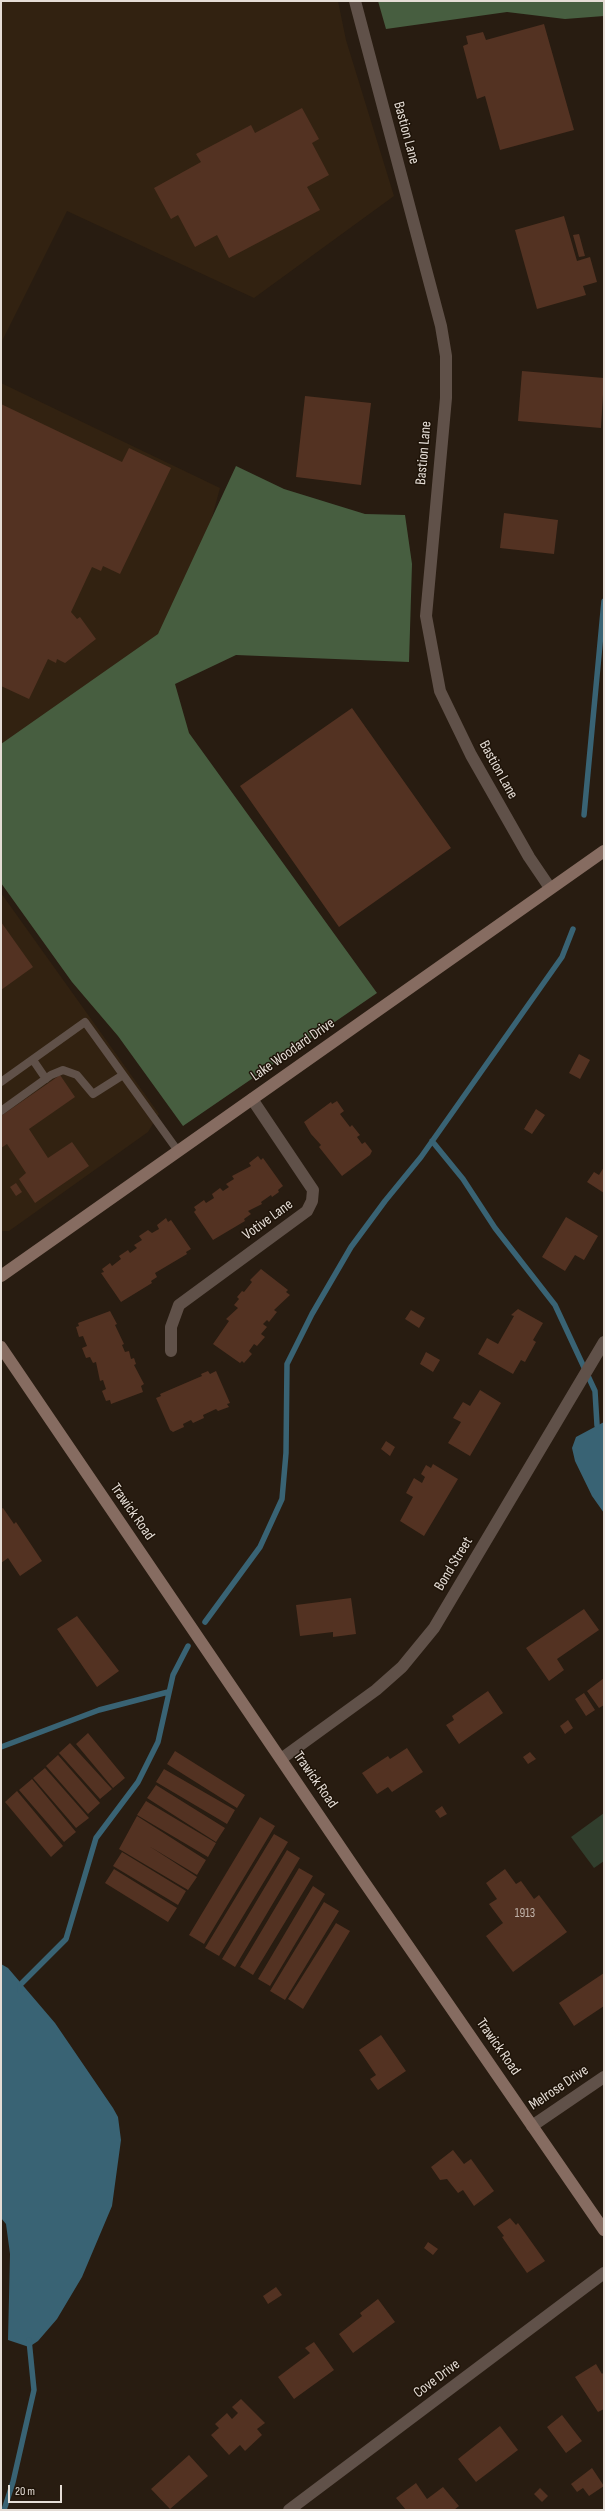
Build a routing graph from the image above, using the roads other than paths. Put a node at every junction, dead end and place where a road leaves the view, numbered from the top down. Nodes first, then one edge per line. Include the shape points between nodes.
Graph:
1 (355, 1) edge
2 (604, 851) edge
3 (550, 888) junction
4 (33, 1060) junction
5 (123, 1074) junction
6 (46, 1079) junction
7 (1, 1082) edge
8 (252, 1099) junction
9 (1, 1111) edge
10 (178, 1151) junction
11 (1, 1276) edge
12 (1, 1347) edge
13 (602, 1350) edge
14 (171, 1351) dead end
15 (281, 1759) junction
16 (604, 2077) edge
17 (532, 2126) junction
18 (604, 2230) edge
19 (604, 2273) edge
20 (289, 2510) edge

1 - 3 street, Bastion Lane via 441,326 446,356 446,398 426,616 438,684 471,755 529,857
2 - 3 street, Lake Woodard Drive
3 - 8 street, Lake Woodard Drive
4 - 5 lane via 85,1022
4 - 6 lane
4 - 7 lane
5 - 6 lane via 92,1094 77,1075 63,1070
5 - 10 lane
6 - 9 lane
8 - 10 street, Lake Woodard Drive
8 - 14 street, Votive Lane via 312,1190 312,1201 307,1211 179,1305 171,1327
10 - 11 street, Lake Woodard Drive
12 - 15 street, Trawick Road
13 - 15 street, Bond Street via 434,1628 402,1666 376,1690
15 - 17 street, Trawick Road
16 - 17 street, Melrose Drive
17 - 18 street, Trawick Road
19 - 20 street, Cove Drive

